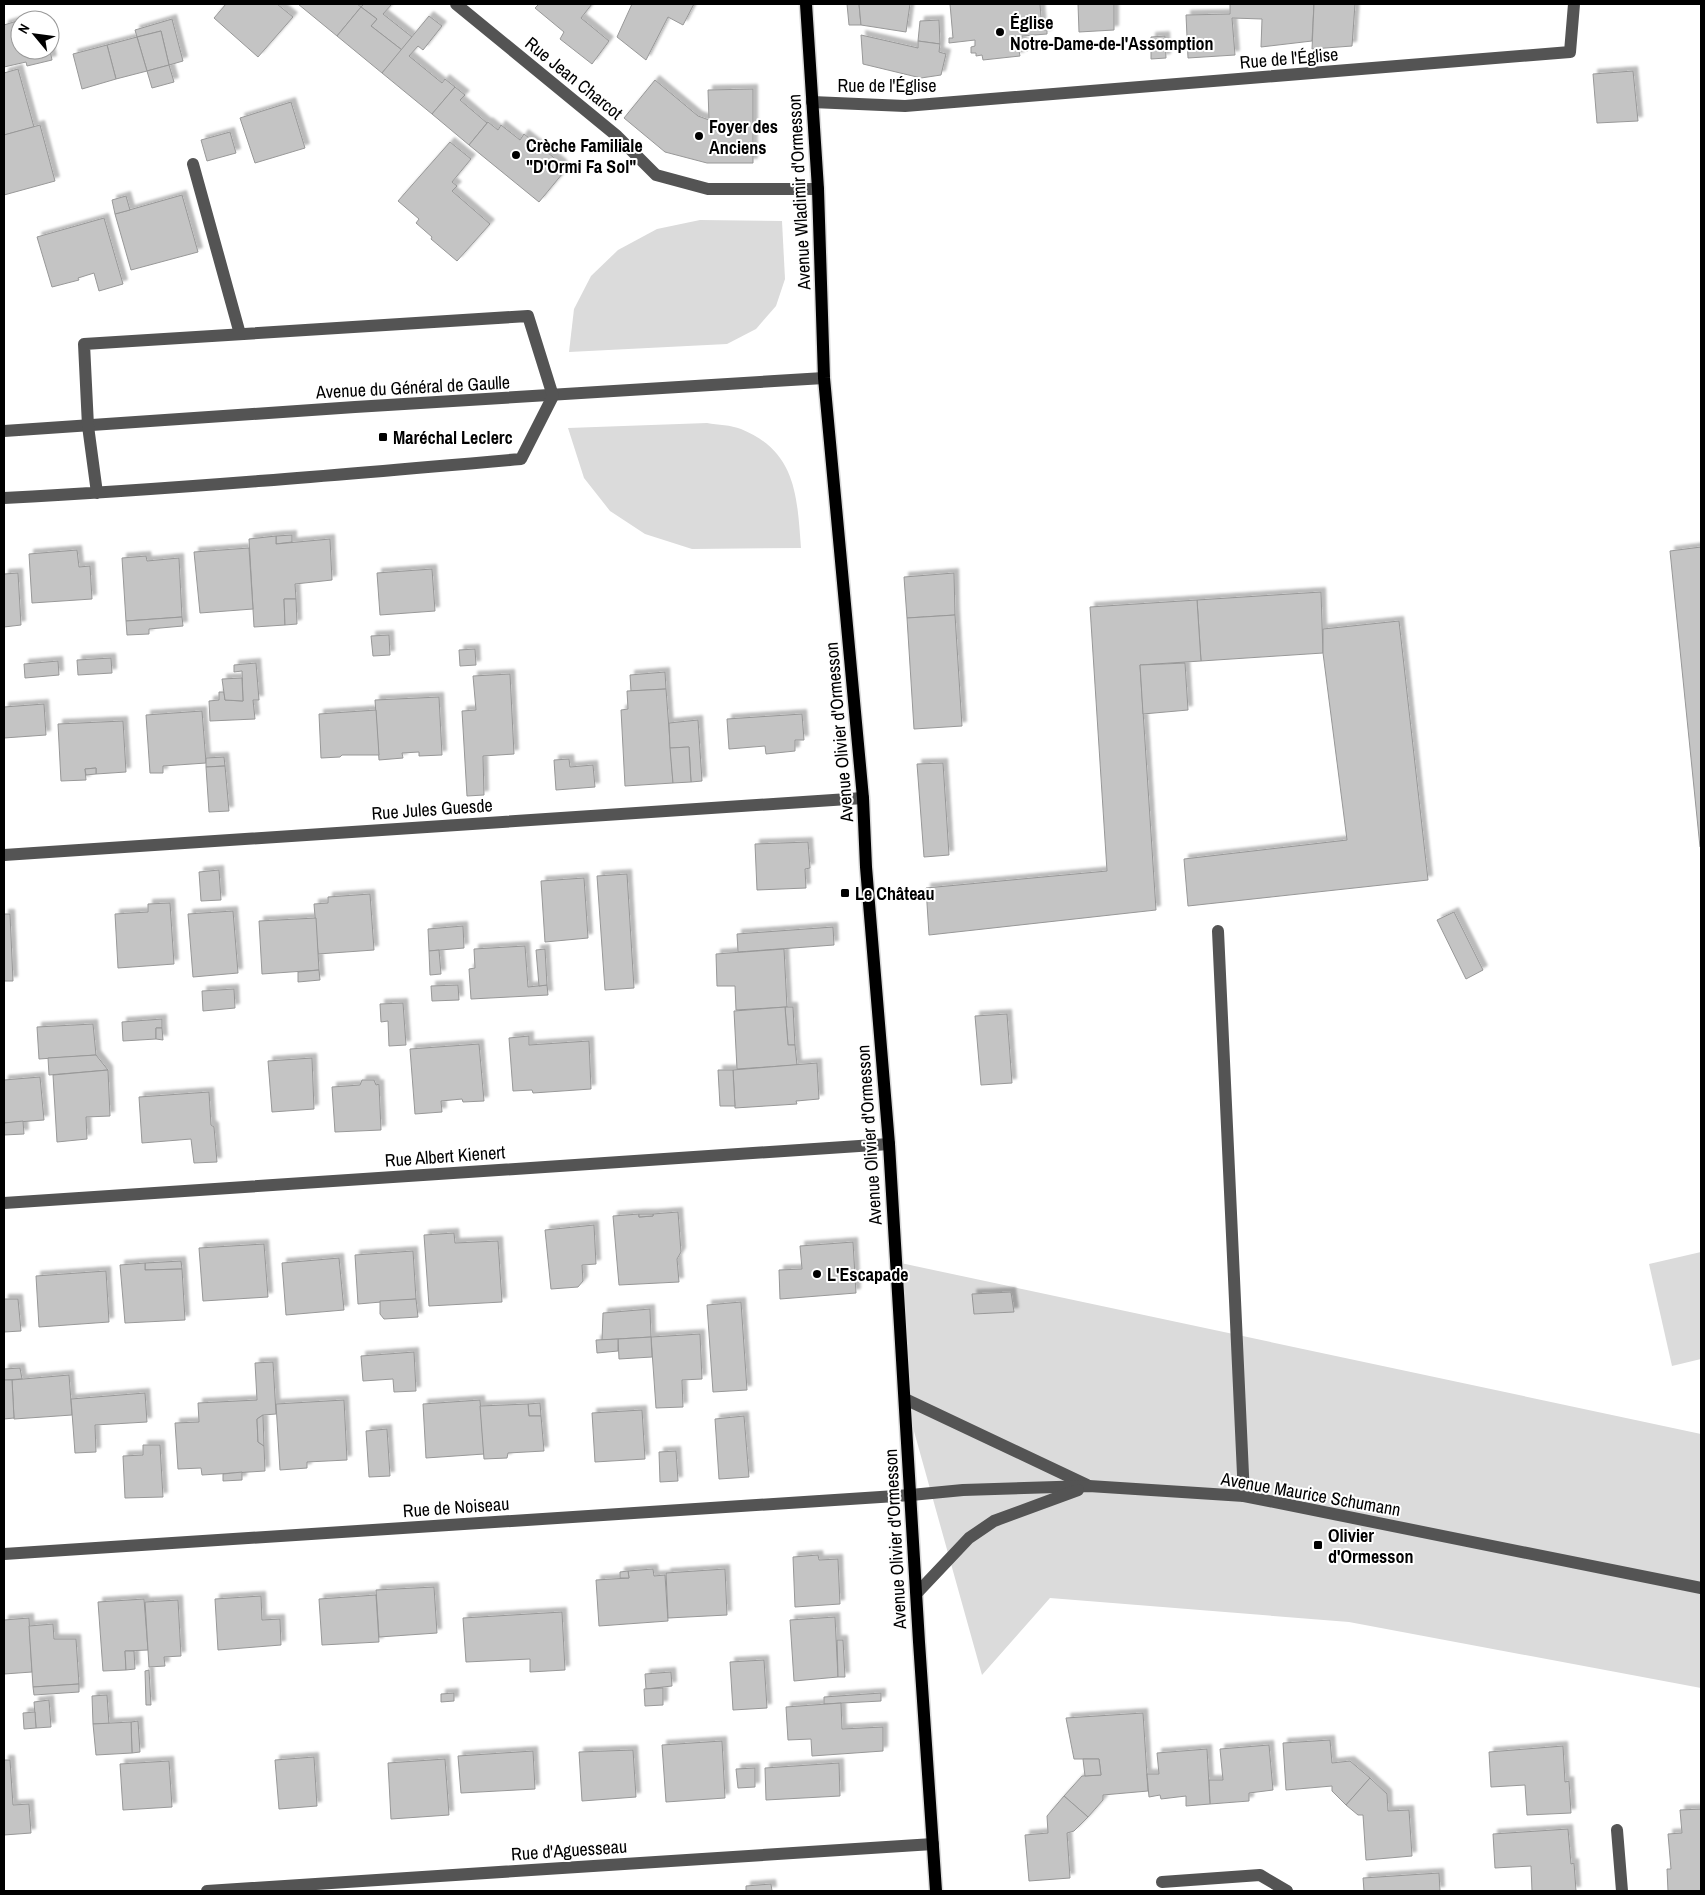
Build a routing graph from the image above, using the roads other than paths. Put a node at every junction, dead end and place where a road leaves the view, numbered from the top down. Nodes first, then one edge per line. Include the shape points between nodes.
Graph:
1 (456, 4) edge
2 (806, 4) edge
3 (1574, 4) edge
4 (812, 102) junction
5 (193, 164) dead end
6 (818, 190) junction
7 (240, 334) junction
8 (824, 378) junction
9 (553, 396) junction
10 (88, 426) junction
11 (4, 431) edge
12 (97, 493) junction
13 (4, 498) edge
14 (863, 798) junction
15 (4, 854) edge
16 (1218, 931) dead end
17 (888, 1144) junction
18 (4, 1203) edge
19 (905, 1399) junction
20 (1090, 1486) junction
21 (911, 1495) junction
22 (1244, 1496) junction
23 (4, 1554) edge
24 (1701, 1588) edge
25 (917, 1593) junction
26 (1617, 1830) dead end
27 (933, 1844) junction
28 (1162, 1882) dead end
29 (207, 1891) edge
30 (936, 1891) edge
31 (1287, 1891) edge
32 (1622, 1891) edge

1 - 6 street, Rue Jean Charcot via 617,136 656,174 708,189
2 - 4 main road, Avenue Wladimir d'Ormesson
3 - 4 street, Rue de l'Église via 1570,52 905,106
4 - 6 main road, Avenue Wladimir d'Ormesson
5 - 7 street
6 - 8 main road, Avenue Wladimir d'Ormesson
7 - 9 street via 528,316
7 - 10 street via 84,344
8 - 9 street, Avenue du Général de Gaulle
8 - 14 main road, Avenue Olivier d'Ormesson
9 - 10 street, Avenue du Général de Gaulle via 355,406
9 - 12 street via 521,460
10 - 11 street, Avenue du Général de Gaulle
10 - 12 street
12 - 13 street
14 - 15 street, Rue Jules Guesde
14 - 17 main road, Avenue Olivier d'Ormesson
16 - 22 street
17 - 18 street, Rue Albert Kienert
17 - 19 main road, Avenue Olivier d'Ormesson
19 - 20 street, Avenue Maurice Schumann
19 - 21 main road, Avenue Olivier d'Ormesson
20 - 21 street, Avenue Maurice Schumann
20 - 22 street, Avenue Maurice Schumann
20 - 25 street, Avenue Maurice Schumann via 994,1521 969,1538
21 - 23 street, Rue de Noiseau
21 - 25 main road, Avenue Olivier d'Ormesson
22 - 24 street, Avenue Maurice Schumann
25 - 27 main road, Avenue Olivier d'Ormesson
26 - 32 street
27 - 29 street, Rue d'Aguesseau
27 - 30 main road, Avenue Olivier d'Ormesson
28 - 31 street via 1260,1875

